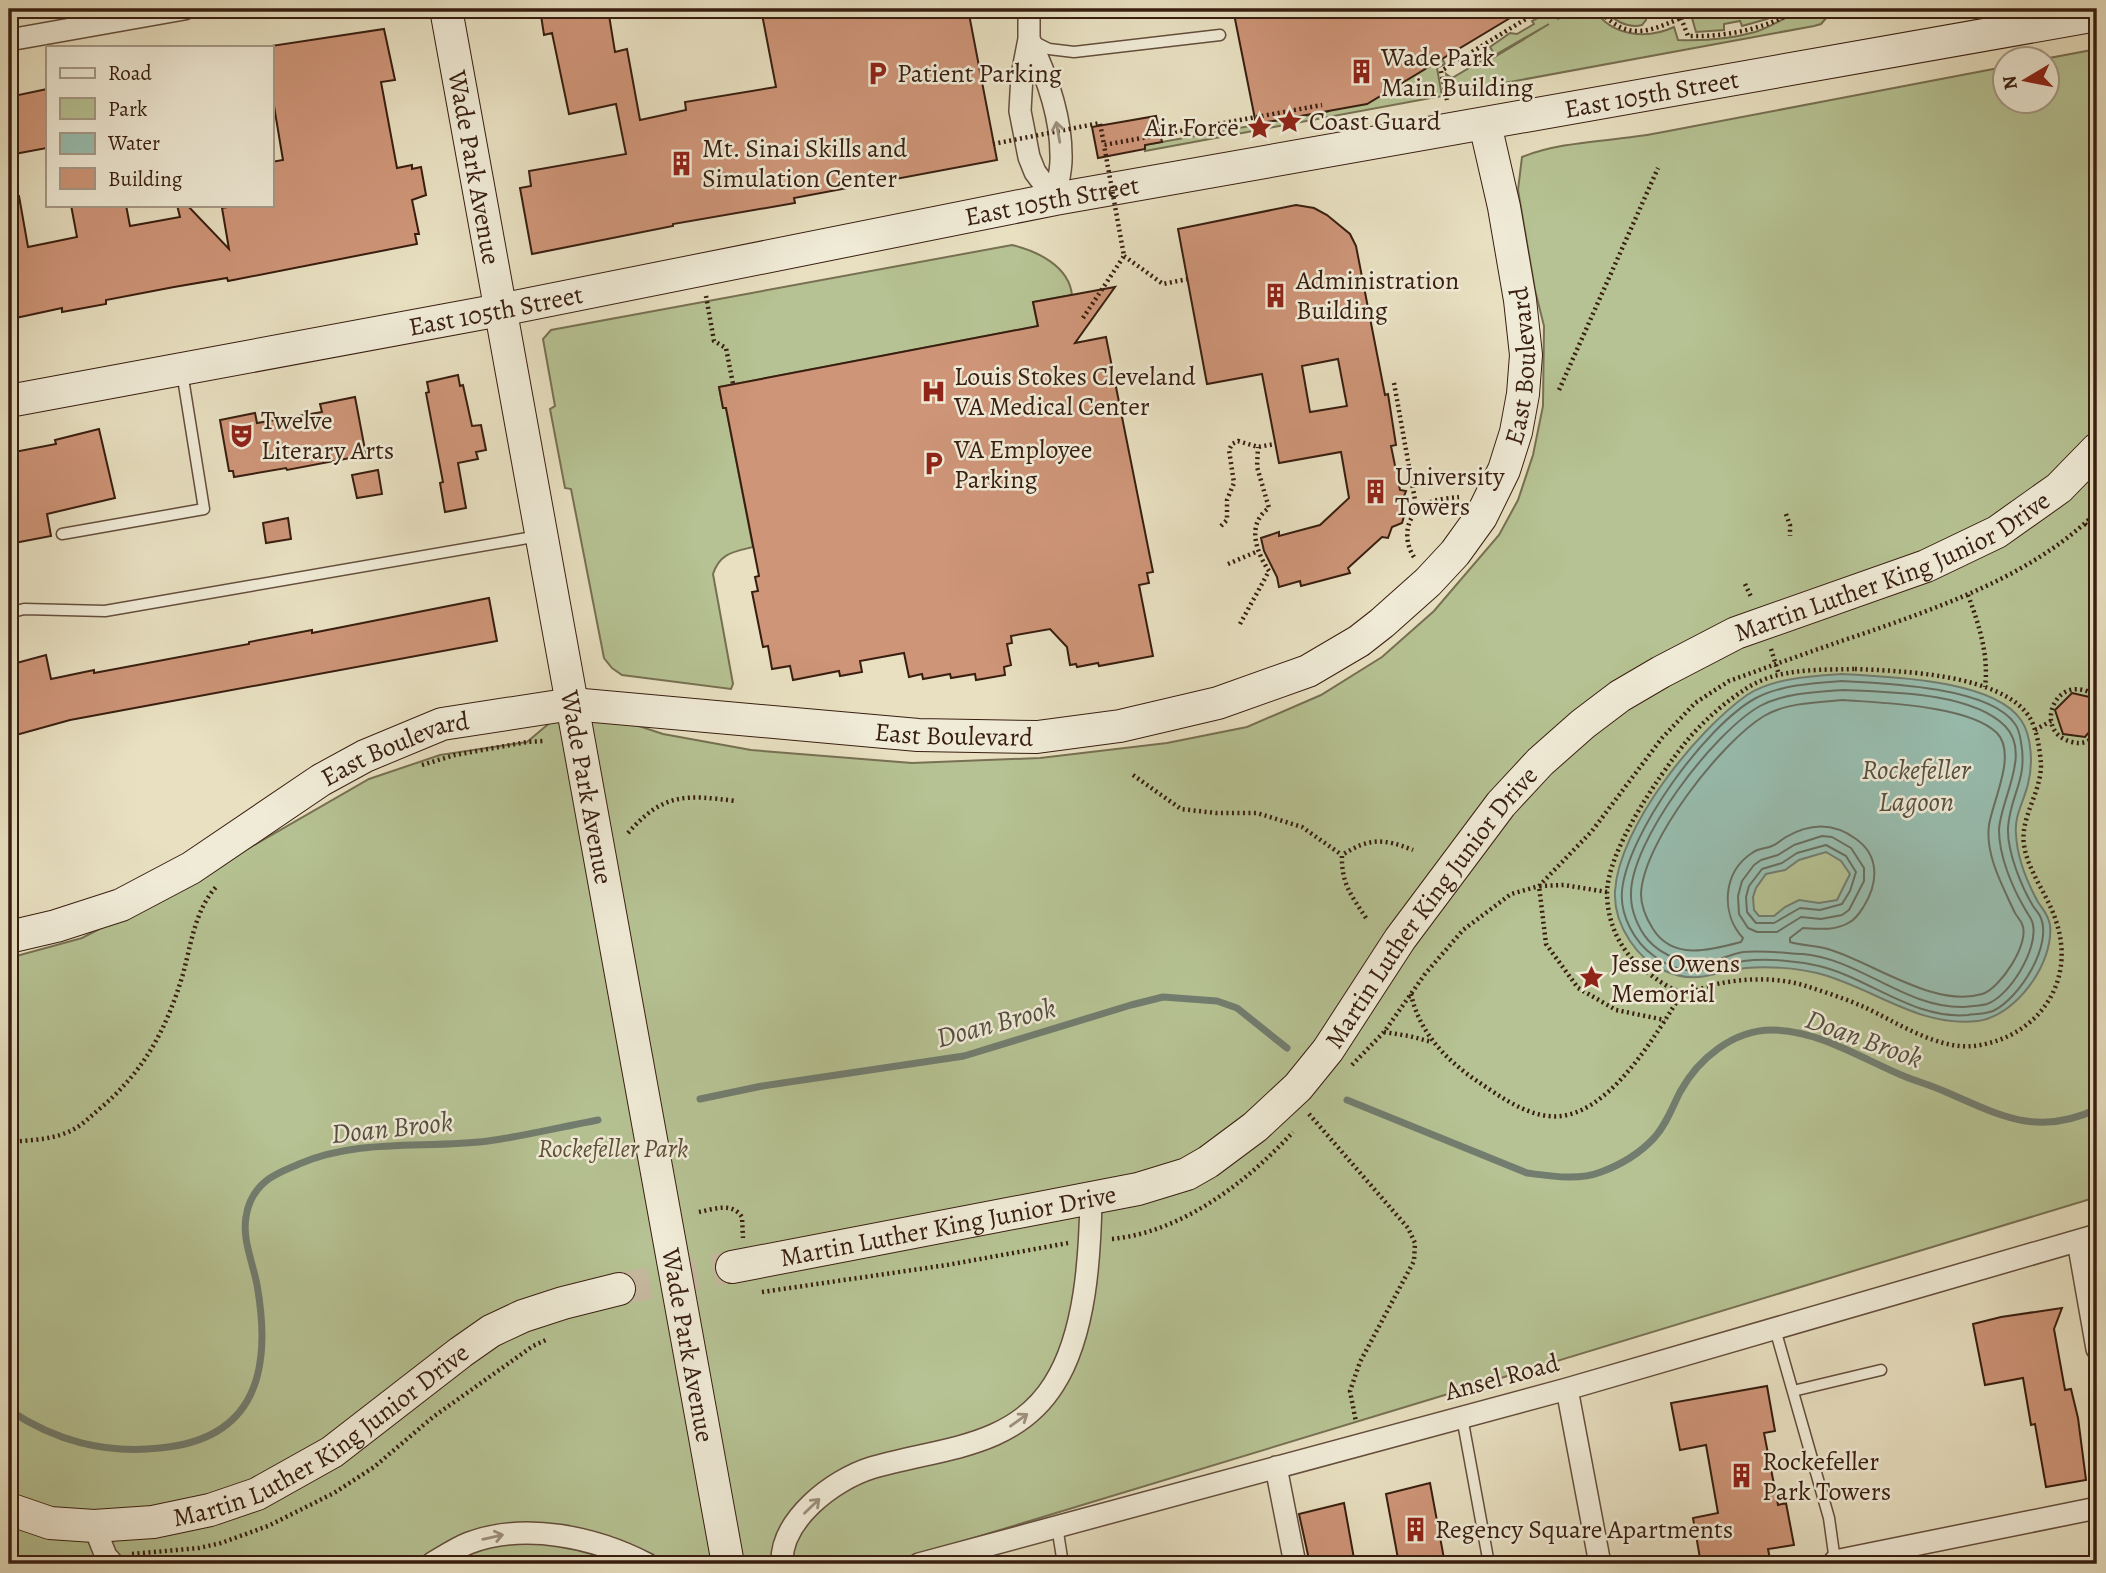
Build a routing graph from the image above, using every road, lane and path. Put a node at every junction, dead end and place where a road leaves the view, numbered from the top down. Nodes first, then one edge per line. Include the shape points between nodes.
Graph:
1 (184, 9) edge
2 (446, 9) edge
3 (1028, 9) edge
4 (1542, 9) edge
5 (1598, 9) edge
6 (1707, 9) edge
7 (1798, 9) edge
8 (2097, 15) edge
9 (1681, 18) junction
10 (1220, 35) dead end
11 (1029, 39) junction
12 (9, 40) edge
13 (1447, 100) dead end
14 (1322, 105) dead end
15 (1485, 124) junction
16 (993, 144) dead end
17 (1104, 145) junction
18 (1658, 168) dead end
19 (1055, 199) junction
20 (1124, 256) junction
21 (1188, 279) dead end
22 (706, 296) dead end
23 (500, 310) junction
24 (1083, 318) dead end
25 (181, 369) junction
26 (1394, 383) dead end
27 (733, 384) dead end
28 (1559, 390) dead end
29 (9, 401) edge
30 (1275, 444) dead end
31 (1258, 447) junction
32 (2097, 449) edge
33 (1459, 496) dead end
34 (1417, 511) junction
35 (2097, 512) edge
36 (1786, 514) dead end
37 (2085, 524) junction
38 (1221, 526) dead end
39 (2097, 533) edge
40 (62, 534) dead end
41 (542, 536) junction
42 (1790, 536) dead end
43 (1258, 551) junction
44 (1414, 558) dead end
45 (1228, 564) dead end
46 (1745, 584) dead end
47 (1968, 595) junction
48 (1754, 603) dead end
49 (9, 613) edge
50 (1240, 624) dead end
51 (1769, 646) dead end
52 (1775, 664) junction
53 (1779, 675) junction
54 (1985, 687) junction
55 (2097, 697) edge
56 (572, 704) junction
57 (2051, 721) junction
58 (2035, 730) junction
59 (2097, 735) edge
60 (544, 741) dead end
61 (420, 765) dead end
62 (1133, 775) dead end
63 (736, 801) dead end
64 (628, 833) dead end
65 (1413, 850) dead end
66 (1342, 855) junction
67 (221, 882) dead end
68 (1539, 886) junction
69 (1607, 892) junction
70 (1366, 918) dead end
71 (9, 937) edge
72 (1684, 992) junction
73 (1411, 994) junction
74 (1665, 1020) junction
75 (1384, 1032) junction
76 (1432, 1042) junction
77 (1347, 1070) dead end
78 (1316, 1105) dead end
79 (1309, 1114) junction
80 (9, 1142) edge
81 (1091, 1198) junction
82 (699, 1212) dead end
83 (2088, 1238) edge
84 (1111, 1239) dead end
85 (1065, 1244) dead end
86 (737, 1253) joint
87 (619, 1289) tunnel mouth
88 (751, 1293) dead end
89 (1775, 1329) junction
90 (2097, 1349) edge
91 (1881, 1370) dead end
92 (1567, 1389) junction
93 (1793, 1391) junction
94 (1462, 1417) junction
95 (1356, 1422) dead end
96 (1276, 1467) junction
97 (2097, 1508) edge
98 (9, 1509) edge
99 (94, 1526) junction
100 (1057, 1526) junction
101 (68, 1560) dead end
102 (1835, 1561) joint
103 (45, 1564) edge
104 (113, 1564) edge
105 (431, 1564) edge
106 (647, 1564) edge
107 (728, 1564) edge
108 (782, 1564) edge
109 (919, 1564) edge
110 (1063, 1564) edge
111 (1295, 1564) edge
112 (1489, 1564) edge
113 (1600, 1564) edge

1 - 12 street
2 - 23 main road, Wade Park Avenue
3 - 11 street
4 - 13 path via 1441,71
5 - 9 path via 1613,23 1634,31 1662,28
6 - 9 path
7 - 9 path via 1763,25 1714,36 1688,37
8 - 15 main road, East 105th Street
10 - 11 lane via 1074,52 1049,49
19 -> 11 street via 1061,152 1053,102
11 - 19 street via 1020,111 1028,157
14 - 17 path, bridge
15 - 19 main road, East 105th Street
15 - 56 main road, East Boulevard via 1504,207 1526,355 1516,432 1481,517 1455,554 1407,603 1359,641 1308,671 1230,700 1120,726 1037,737 918,734
16 - 17 path, bridge via 1100,123
17 - 20 path, bridge
18 - 28 path
19 - 23 main road, East 105th Street
20 - 21 path via 1163,284
20 - 24 path, bridge
22 - 27 path via 714,341 726,348
23 - 25 main road, East 105th Street
23 - 41 main road, Wade Park Avenue
25 - 29 main road, East 105th Street
25 - 40 lane via 204,509
26 - 34 path
30 - 31 path
31 - 38 path via 1238,441 1229,450 1234,483 1227,500 1227,520
31 - 43 path via 1257,467 1269,508 1258,520
32 - 81 main road, Martin Luther King Junior Drive via 2029,511 1961,551 1736,633 1661,672 1592,717 1501,804 1400,939 1328,1050 1284,1101 1232,1146 1187,1174
33 - 34 path via 1428,503
34 - 44 path via 1406,531
35 - 37 path
36 - 42 path
37 - 39 path
37 - 47 path via 2032,562
41 - 49 lane via 105,611
41 - 56 main road, Wade Park Avenue
43 - 45 path
43 - 50 path via 1269,571
46 - 48 path
47 - 52 path
47 - 54 path via 1985,654
51 - 52 path
52 - 53 path
52 - 68 path via 1728,681 1695,703 1662,738 1578,848
53 - 54 path via 1889,670 1946,676
53 - 69 path via 1746,688 1687,741 1648,794 1614,863
54 - 58 path via 2021,707
55 - 57 path via 2082,689 2066,692 2053,704
56 - 71 main road, East Boulevard via 442,724 321,780 191,867 121,905
56 - 107 main road, Wade Park Avenue
57 - 58 path
57 - 59 path via 2060,737 2077,744
58 - 72 path via 2041,766 2024,824 2024,843 2061,942 2055,988 2035,1019 1995,1042 1949,1045 1801,984 1743,978
60 - 61 path
62 - 66 path via 1181,809 1257,813 1302,827
63 - 64 path via 671,799 654,807
65 - 66 path via 1373,841
66 - 70 path via 1342,874
67 - 80 path via 202,904 182,978 159,1039 140,1069 116,1096 76,1128 51,1138
68 - 69 path
68 - 73 path via 1511,894 1463,930
68 - 74 path via 1546,944 1578,988 1616,1010
69 - 72 path via 1622,948 1648,973
72 - 74 path
73 - 75 path
73 - 76 path
74 - 76 path via 1616,1084 1592,1104 1564,1116 1548,1116 1513,1104 1469,1076
75 - 76 path
75 - 77 path
78 - 79 path
79 - 84 path via 1253,1171 1211,1202 1141,1235
79 - 95 path via 1408,1228 1415,1243 1414,1261 1360,1362 1350,1391
81 - 86 main road, Martin Luther King Junior Drive
108 -> 81 street via 786,1541 797,1522 847,1478 976,1441 1015,1424 1043,1400 1059,1373 1078,1321 1090,1241
82 - 86 path via 736,1210 742,1217
83 - 89 street, Ansel Road
83 - 90 street
85 - 88 path
87 - 99 main road, Martin Luther King Junior Drive via 523,1316 491,1331 332,1452 257,1494 153,1522
89 - 92 street, Ansel Road
89 - 93 lane
91 - 93 lane
92 - 94 street, Ansel Road
92 - 113 street
93 - 102 lane via 1829,1518
94 - 96 street, Ansel Road
94 - 112 lane
96 - 100 street, Ansel Road
96 - 111 street
97 - 102 street
98 - 99 main road, Martin Luther King Junior Drive via 50,1523
99 - 104 street
100 - 109 street, Ansel Road
100 - 110 lane
101 - 103 path
105 -> 106 street via 469,1543 523,1533 589,1543

